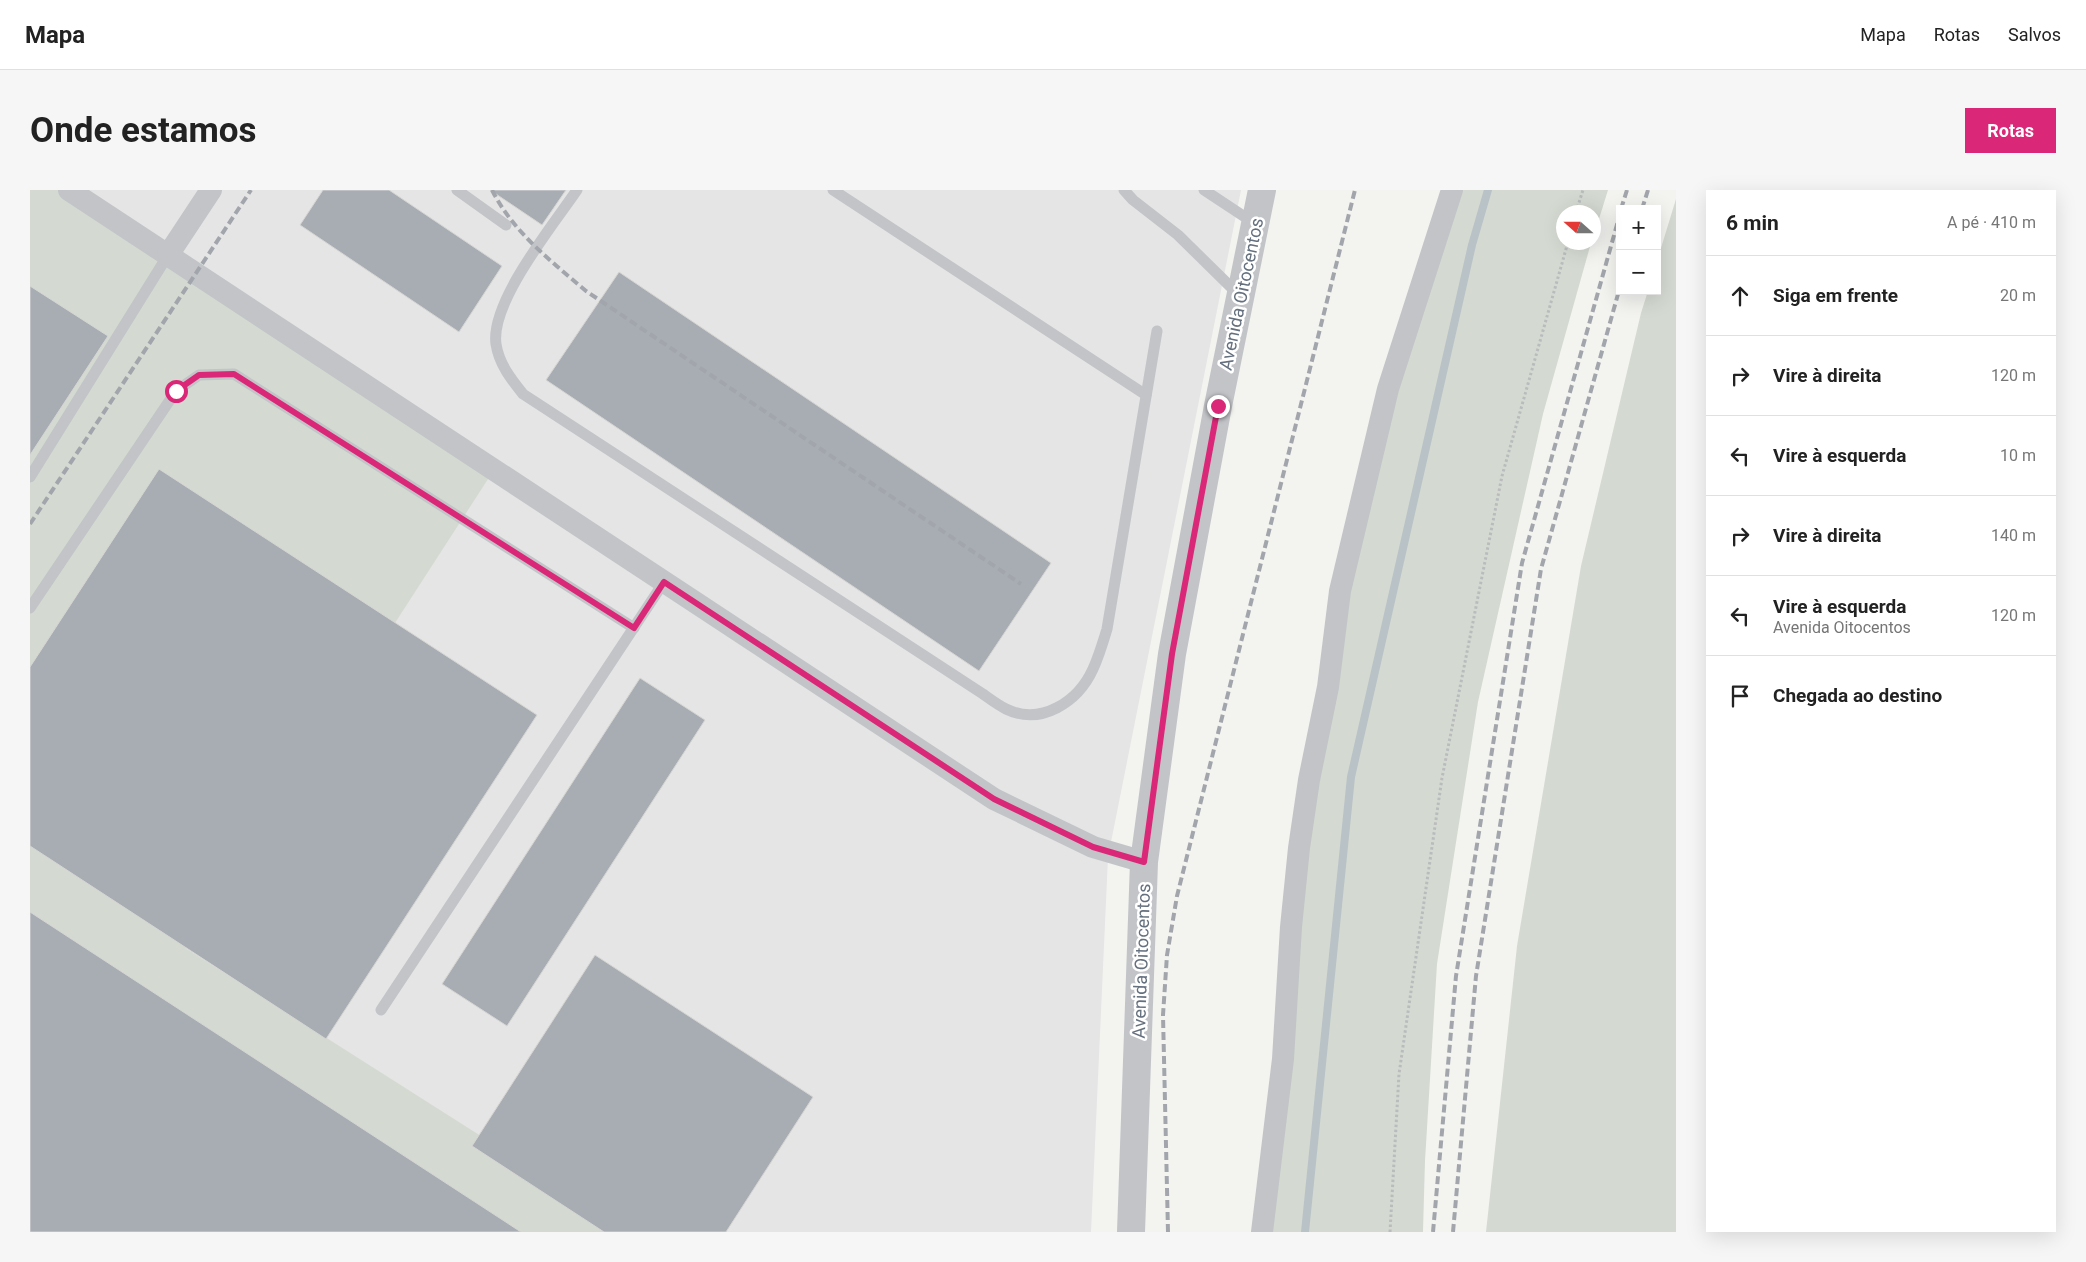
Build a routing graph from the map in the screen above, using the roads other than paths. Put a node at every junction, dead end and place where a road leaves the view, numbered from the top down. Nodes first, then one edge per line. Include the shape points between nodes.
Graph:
1 (69, 190) edge
2 (211, 190) edge
3 (457, 190) edge
4 (577, 190) edge
5 (833, 190) edge
6 (1124, 190) edge
7 (1204, 190) edge
8 (1262, 190) edge
9 (1452, 190) edge
10 (1255, 224) junction
11 (506, 225) dead end
12 (168, 255) junction
13 (1240, 297) junction
14 (1157, 331) dead end
15 (1146, 395) junction
16 (30, 477) edge
17 (664, 582) junction
18 (30, 608) edge
19 (634, 628) junction
20 (1144, 862) junction
21 (381, 1010) dead end
22 (1131, 1232) edge
23 (1262, 1232) edge

1 - 12 street
2 - 12 street
3 - 11 lane
4 - 15 lane via 514,283 500,314 496,343 506,372 523,394 1006,709 1026,715 1050,712 1072,699 1092,670 1107,629
5 - 15 lane
6 - 13 lane via 1178,235
7 - 10 lane
8 - 10 street, Avenida Oitocentos
9 - 23 street via 1388,389 1340,591 1328,687 1299,848 1283,1059
10 - 13 street, Avenida Oitocentos
12 - 16 lane
12 - 17 street
13 - 20 street, Avenida Oitocentos via 1172,654
14 - 15 lane
17 - 19 lane
17 - 20 street via 994,799 1093,847
18 - 19 lane via 176,391 199,375 234,374
19 - 21 lane
20 - 22 street, Avenida Oitocentos

